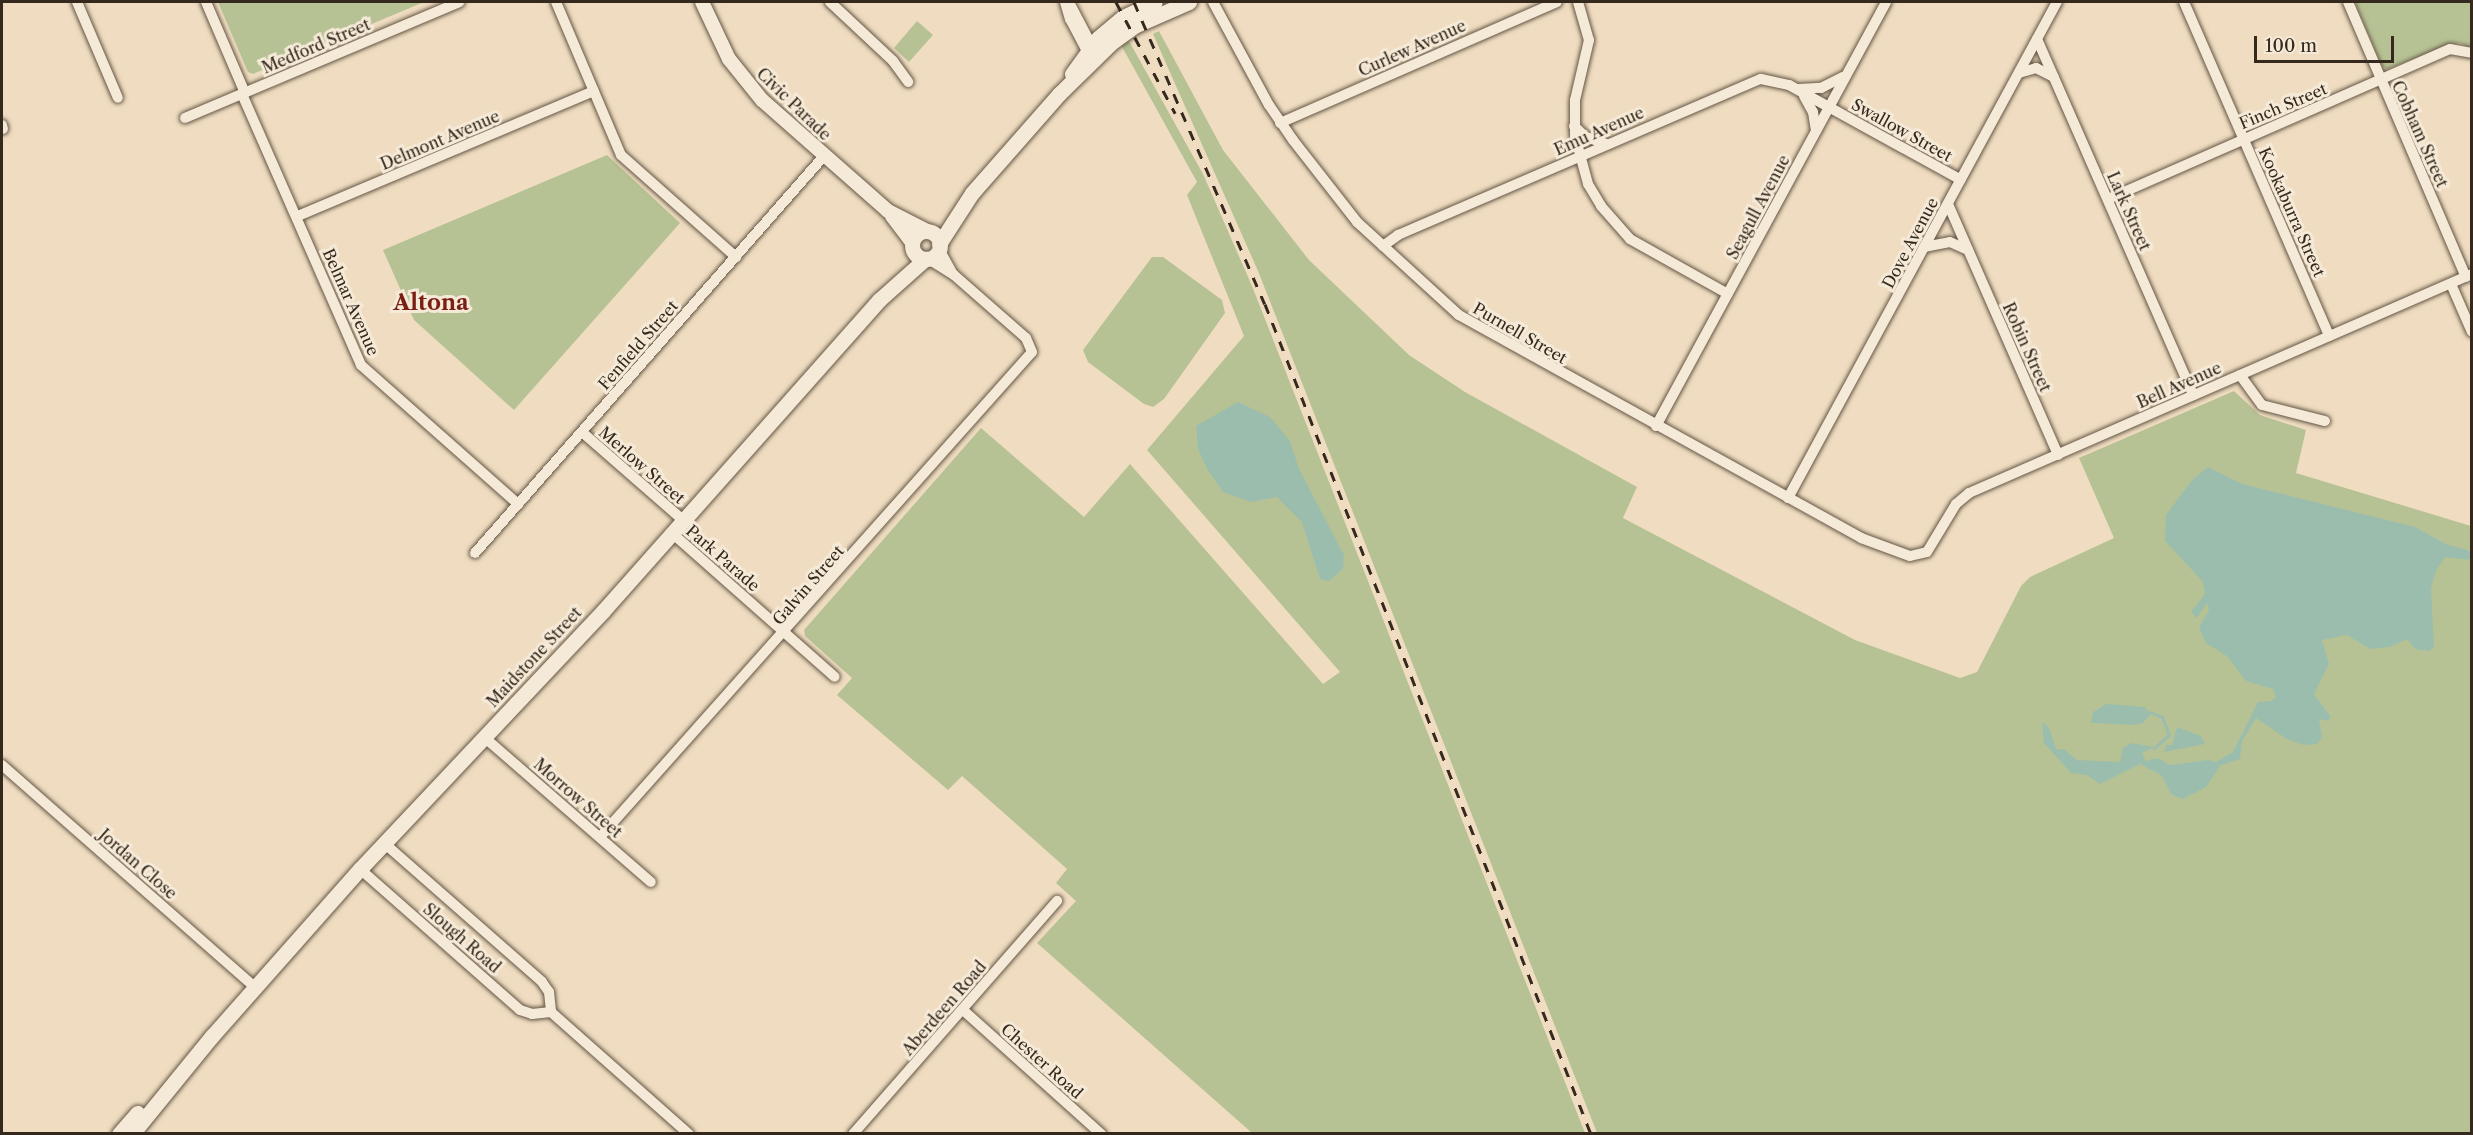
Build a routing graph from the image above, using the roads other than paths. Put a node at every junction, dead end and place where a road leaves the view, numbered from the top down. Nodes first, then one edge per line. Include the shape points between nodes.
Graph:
1 (77, 2) edge
2 (206, 2) edge
3 (459, 2) edge
4 (556, 2) edge
5 (702, 2) edge
6 (830, 2) edge
7 (1067, 2) edge
8 (1155, 2) edge
9 (1189, 2) edge
10 (1213, 2) edge
11 (1557, 2) edge
12 (1578, 2) edge
13 (1886, 2) edge
14 (2058, 2) edge
15 (2184, 2) edge
16 (2348, 2) edge
17 (2037, 39) junction
18 (1092, 52) junction
19 (2472, 53) edge
20 (2019, 73) junction
21 (1846, 75) junction
22 (2054, 77) junction
23 (2380, 80) junction
24 (908, 82) dead end
25 (1795, 88) junction
26 (594, 91) junction
27 (245, 93) junction
28 (118, 98) dead end
29 (1829, 107) junction
30 (185, 118) dead end
31 (1280, 123) junction
32 (1575, 126) junction
33 (1816, 132) junction
34 (2243, 139) junction
35 (1606, 144) junction
36 (824, 156) junction
37 (1578, 156) junction
38 (1961, 180) junction
39 (972, 193) junction
40 (2108, 199) junction
41 (1948, 204) junction
42 (888, 211) junction
43 (298, 216) junction
44 (928, 232) junction
45 (912, 245) junction
46 (1383, 246) junction
47 (1924, 247) junction
48 (1968, 250) junction
49 (933, 253) junction
50 (736, 257) junction
51 (2469, 276) edge
52 (2451, 284) junction
53 (1728, 294) junction
54 (879, 300) junction
55 (2472, 332) edge
56 (2330, 336) junction
57 (2240, 375) junction
58 (2193, 395) junction
59 (2325, 421) dead end
60 (1656, 426) junction
61 (582, 432) junction
62 (2058, 455) junction
63 (1788, 498) junction
64 (518, 504) junction
65 (683, 520) junction
66 (672, 533) junction
67 (475, 554) dead end
68 (1924, 554) joint
69 (785, 633) junction
70 (835, 677) dead end
71 (484, 737) junction
72 (2, 765) edge
73 (600, 837) junction
74 (384, 843) junction
75 (360, 869) junction
76 (651, 882) dead end
77 (1058, 901) dead end
78 (255, 987) junction
79 (963, 1010) junction
80 (551, 1012) junction
81 (212, 1036) junction
82 (118, 1134) edge
83 (132, 1134) edge
84 (689, 1134) edge
85 (853, 1134) edge
86 (1101, 1134) edge

1 - 28 street
2 - 27 street, Belmar Avenue
3 - 27 street, Medford Street
4 - 26 street
5 - 36 street, Civic Parade via 743,79
6 - 24 street via 893,61
7 - 18 street via 1070,19
8 - 18 main road, Maidstone Street via 1123,18
9 - 18 main road, Maidstone Street via 1136,25
10 - 31 street, Purnell Street
11 - 31 street, Curlew Avenue
12 - 32 street via 1590,40 1575,100
13 - 21 street, Seagull Avenue
14 - 17 street, Dove Avenue
15 - 34 street, Kookaburra Street
16 - 23 street, Cobham Street
17 - 20 street, Dove Avenue
17 - 22 street, Lark Street
18 - 39 main road, Maidstone Street
19 - 23 street, Finch Street via 2450,49
20 - 22 street via 2036,68
20 - 38 street, Dove Avenue
21 - 25 street via 1821,88
21 - 29 street, Seagull Avenue
22 - 40 street, Lark Street
23 - 34 street, Finch Street
23 - 51 street, Cobham Street
25 - 29 street, Emu Avenue
25 - 33 street via 1810,105
25 - 35 street, Emu Avenue via 1772,80 1755,80
26 - 43 street, Delmont Avenue
26 - 50 street via 621,155
27 - 30 street, Medford Street
27 - 43 street, Belmar Avenue
29 - 33 street, Seagull Avenue
29 - 38 street, Swallow Street
31 - 46 street, Purnell Street via 1357,222
32 - 35 street via 1586,137
32 - 37 street
33 - 53 street, Seagull Avenue
34 - 40 street, Finch Street
34 - 56 street, Kookaburra Street
35 - 37 street, Emu Avenue
36 - 42 street, Civic Parade
36 - 50 street, Fenfield Street
37 - 46 street, Emu Avenue via 1398,235
37 - 53 street via 1594,196 1620,230 1640,246
38 - 41 street, Dove Avenue
39 - 44 main road, Maidstone Street
39 - 49 main road, Maidstone Street
40 - 58 street, Lark Street
41 - 47 street, Dove Avenue
41 - 48 street, Robin Street
42 - 44 street, Civic Parade
42 - 45 street, Civic Parade
43 - 64 street, Belmar Avenue via 361,365
44 - 45 main road, Maidstone Street via 919,233
44 - 49 main road
45 - 49 main road via 916,255
45 - 54 main road, Maidstone Street
46 - 60 street, Purnell Street via 1459,315
47 - 48 street via 1950,242
47 - 63 street, Dove Avenue
48 - 62 street, Robin Street
49 - 54 main road, Maidstone Street
49 - 69 street, Galvin Street via 1033,348
50 - 61 street, Fenfield Street
51 - 52 street, Bell Avenue
52 - 55 street
52 - 56 street, Bell Avenue
53 - 60 street, Seagull Avenue
54 - 65 main road, Maidstone Street
56 - 57 street, Bell Avenue
57 - 58 street, Bell Avenue
57 - 59 street via 2262,405
58 - 62 street, Bell Avenue
60 - 63 street, Purnell Street
61 - 64 street, Fenfield Street
61 - 65 street, Merlow Street
62 - 68 street, Bell Avenue via 1964,497
63 - 68 street, Purnell Street via 1876,545 1910,556
64 - 67 street, Fenfield Street
65 - 66 main road, Maidstone Street
66 - 69 street, Park Parade
66 - 71 main road, Maidstone Street
69 - 70 street, Park Parade
69 - 73 street, Galvin Street
71 - 73 street, Morrow Street
71 - 74 main road, Maidstone Street
72 - 78 street, Jordan Close
73 - 76 street, Morrow Street
74 - 75 main road, Maidstone Street
74 - 80 street, Slough Road via 542,982 549,992
75 - 78 main road, Maidstone Street
75 - 80 street, Slough Road via 520,1010 532,1014
77 - 79 street, Aberdeen Road
78 - 81 main road, Maidstone Street
79 - 85 street, Aberdeen Road
79 - 86 street, Chester Road
80 - 84 street
81 - 82 main road, Maidstone Street via 184,1059
81 - 83 main road, Maidstone Street

